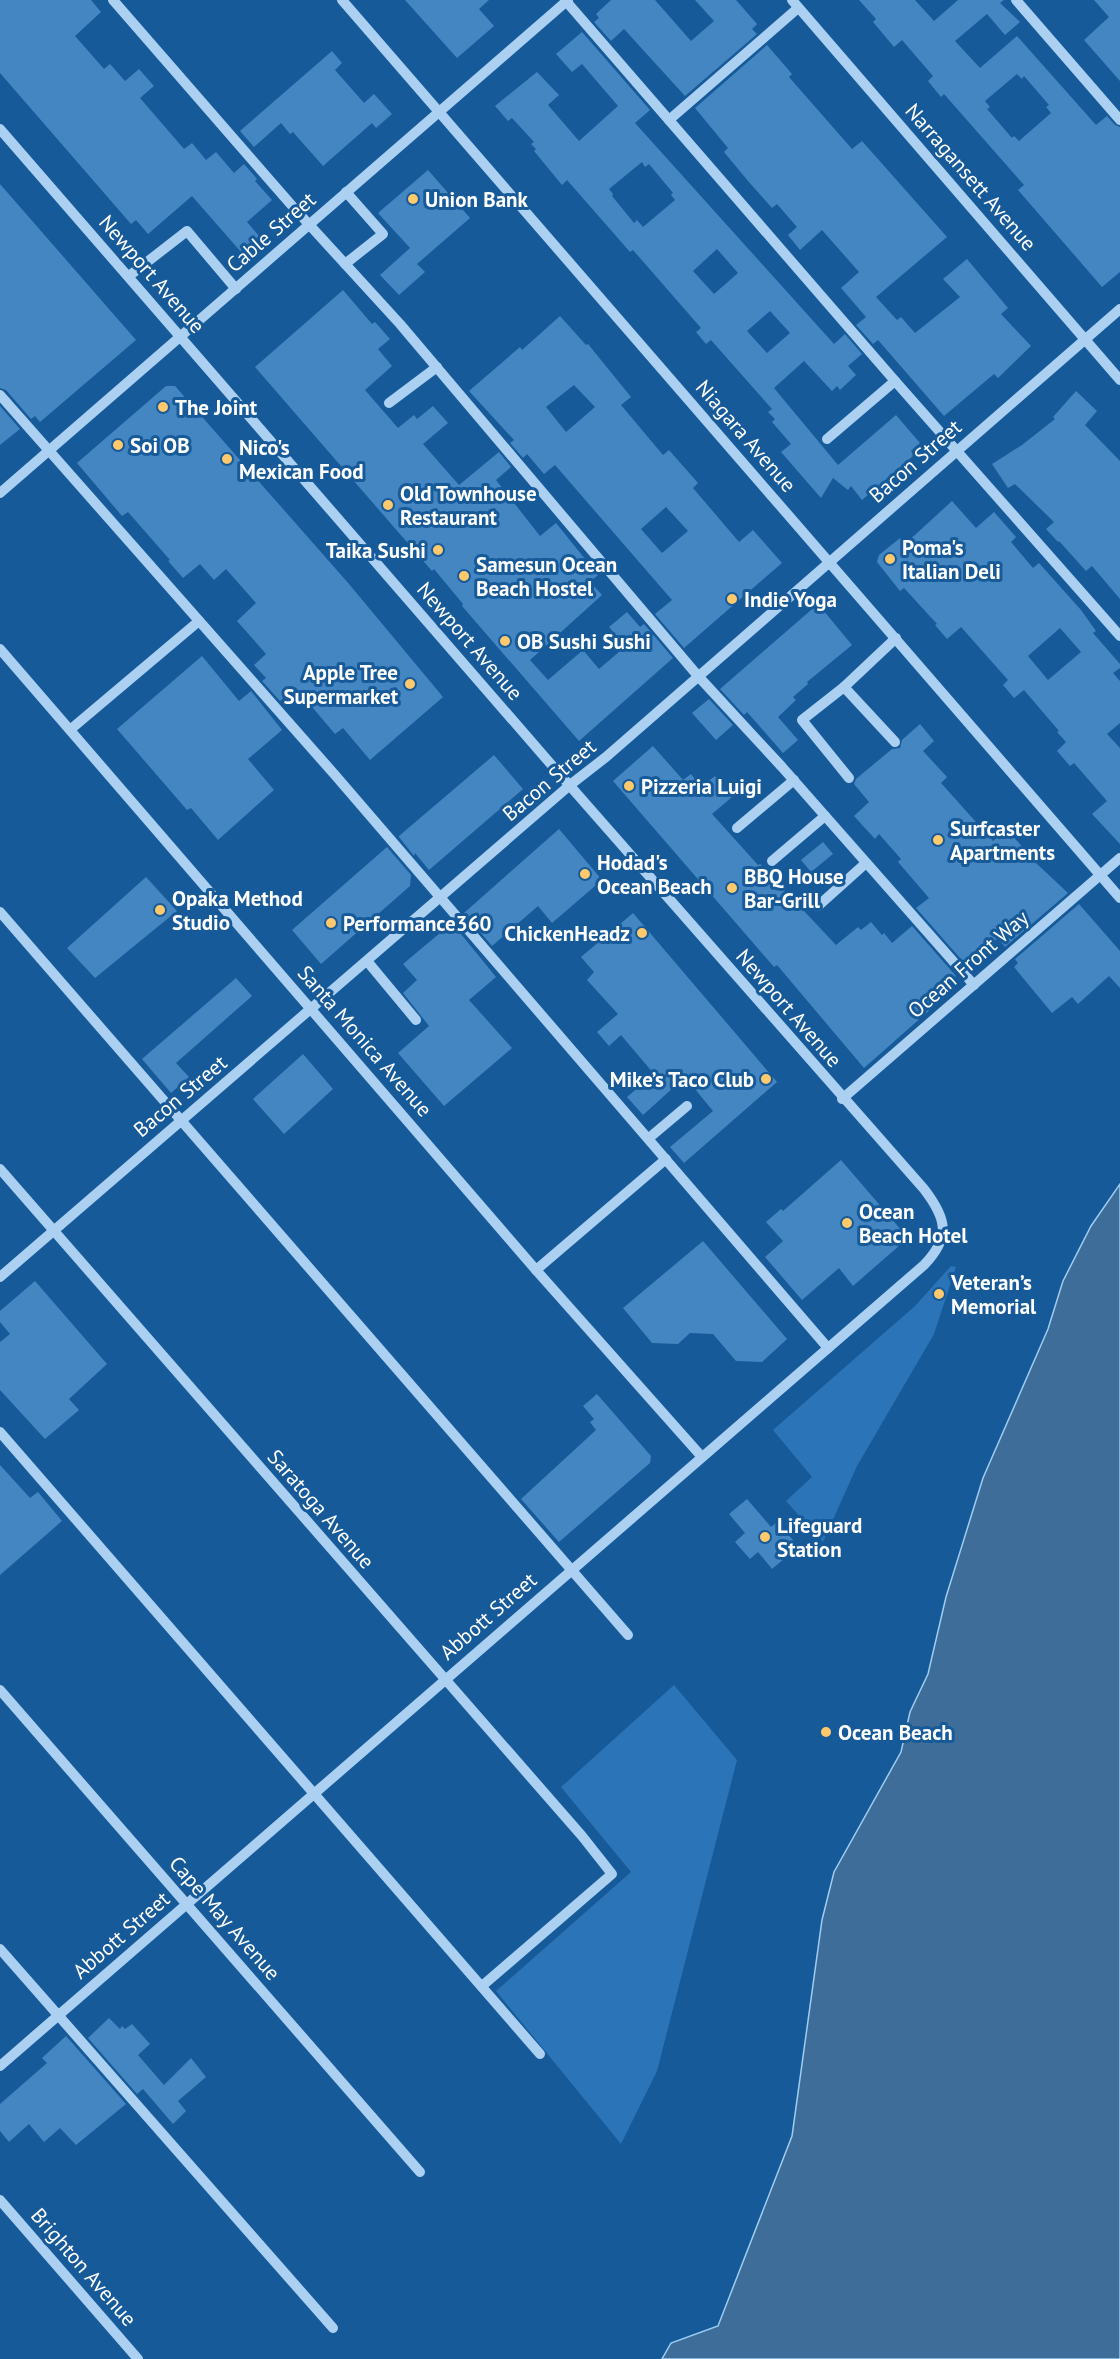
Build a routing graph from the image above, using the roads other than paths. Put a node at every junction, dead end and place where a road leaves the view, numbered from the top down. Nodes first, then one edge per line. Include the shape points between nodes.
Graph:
1 (113, 0) edge
2 (342, 0) edge
3 (1016, 0) edge
4 (567, 1) edge
5 (795, 4) edge
6 (438, 112) junction
7 (669, 120) junction
8 (1120, 120) edge
9 (0, 129) edge
10 (346, 192) junction
11 (309, 224) junction
12 (345, 264) junction
13 (129, 276) junction
14 (236, 289) junction
15 (1120, 309) edge
16 (180, 336) junction
17 (1085, 339) junction
18 (437, 367) junction
19 (1120, 380) edge
20 (895, 381) junction
21 (0, 394) edge
22 (389, 403) dead end
23 (827, 439) dead end
24 (48, 450) junction
25 (957, 451) junction
26 (0, 493) edge
27 (830, 562) junction
28 (199, 621) junction
29 (1120, 636) edge
30 (896, 638) junction
31 (0, 649) edge
32 (698, 676) junction
33 (844, 687) junction
34 (70, 729) junction
35 (895, 742) dead end
36 (849, 778) dead end
37 (794, 780) junction
38 (570, 785) junction
39 (825, 816) junction
40 (737, 828) dead end
41 (1120, 858) edge
42 (772, 861) dead end
43 (866, 862) junction
44 (1100, 874) junction
45 (441, 898) junction
46 (1120, 898) edge
47 (818, 906) dead end
48 (0, 912) edge
49 (367, 961) junction
50 (974, 985) junction
51 (312, 1008) junction
52 (416, 1020) dead end
53 (843, 1099) junction
54 (687, 1106) dead end
55 (181, 1120) junction
56 (649, 1138) junction
57 (666, 1159) junction
58 (0, 1170) edge
59 (912, 1177) joint
60 (54, 1231) junction
61 (536, 1270) junction
62 (0, 1277) edge
63 (828, 1348) junction
64 (0, 1432) edge
65 (702, 1457) junction
66 (572, 1570) junction
67 (628, 1635) dead end
68 (444, 1680) junction
69 (0, 1690) edge
70 (313, 1794) junction
71 (187, 1903) junction
72 (0, 1949) edge
73 (482, 1986) junction
74 (58, 2015) junction
75 (540, 2054) dead end
76 (0, 2066) edge
77 (420, 2172) dead end
78 (0, 2200) edge
79 (333, 2328) dead end
80 (138, 2359) edge

1 - 11 street
2 - 6 street, Niagara Avenue
3 - 8 street
4 - 6 street, Cable Street
4 - 7 street
5 - 7 street
5 - 17 street, Narragansett Avenue
6 - 10 street, Cable Street
6 - 27 street, Niagara Avenue
7 - 20 street
9 - 13 street, Newport Avenue
10 - 11 street, Cable Street
10 - 12 street via 382,234
11 - 12 street
11 - 14 street, Cable Street
12 - 18 street
13 - 14 street via 187,231
13 - 16 street, Newport Avenue
14 - 16 street, Cable Street
15 - 17 street, Bacon Street
16 - 24 street, Cable Street
16 - 38 street, Newport Avenue
17 - 19 street, Narragansett Avenue
17 - 25 street, Bacon Street
18 - 22 street
18 - 32 street
20 - 23 street
20 - 25 street
21 - 24 street
24 - 26 street, Cable Street
24 - 28 street
25 - 27 street, Bacon Street
25 - 29 street
27 - 30 street, Niagara Avenue
27 - 32 street, Bacon Street
28 - 34 street
28 - 45 street
30 - 33 street
30 - 44 street, Niagara Avenue
31 - 34 street, Santa Monica Avenue
32 - 37 street
32 - 38 street, Bacon Street
33 - 35 street
33 - 36 street via 802,720
34 - 51 street, Santa Monica Avenue
37 - 39 street
37 - 40 street
38 - 45 street, Bacon Street
38 - 53 street, Newport Avenue
39 - 42 street
39 - 43 street
41 - 44 street, Ocean Front Way
43 - 47 street
43 - 50 street
44 - 46 street, Niagara Avenue
44 - 50 street, Ocean Front Way
45 - 49 street, Bacon Street
45 - 56 street
48 - 55 street
49 - 51 street, Bacon Street
49 - 52 street
50 - 53 street, Ocean Front Way
51 - 55 street, Bacon Street
51 - 61 street, Santa Monica Avenue
53 - 59 street, Newport Avenue
54 - 56 street
55 - 60 street, Bacon Street
55 - 66 street
56 - 57 street
57 - 61 street
57 - 63 street
58 - 60 street, Saratoga Avenue
59 - 63 street, Abbott Street via 932,1200 943,1224 937,1252
60 - 62 street, Bacon Street
60 - 68 street, Saratoga Avenue
61 - 65 street, Santa Monica Avenue
63 - 65 street, Abbott Street
64 - 70 street
65 - 66 street, Abbott Street
66 - 67 street
66 - 68 street, Abbott Street
68 - 70 street, Abbott Street
68 - 73 street, Saratoga Avenue via 612,1874
69 - 71 street, Cape May Avenue
70 - 71 street, Abbott Street
70 - 73 street
71 - 74 street, Abbott Street
71 - 77 street, Cape May Avenue
72 - 74 street
73 - 75 street
74 - 76 street, Abbott Street
74 - 79 street
78 - 80 street, Brighton Avenue

